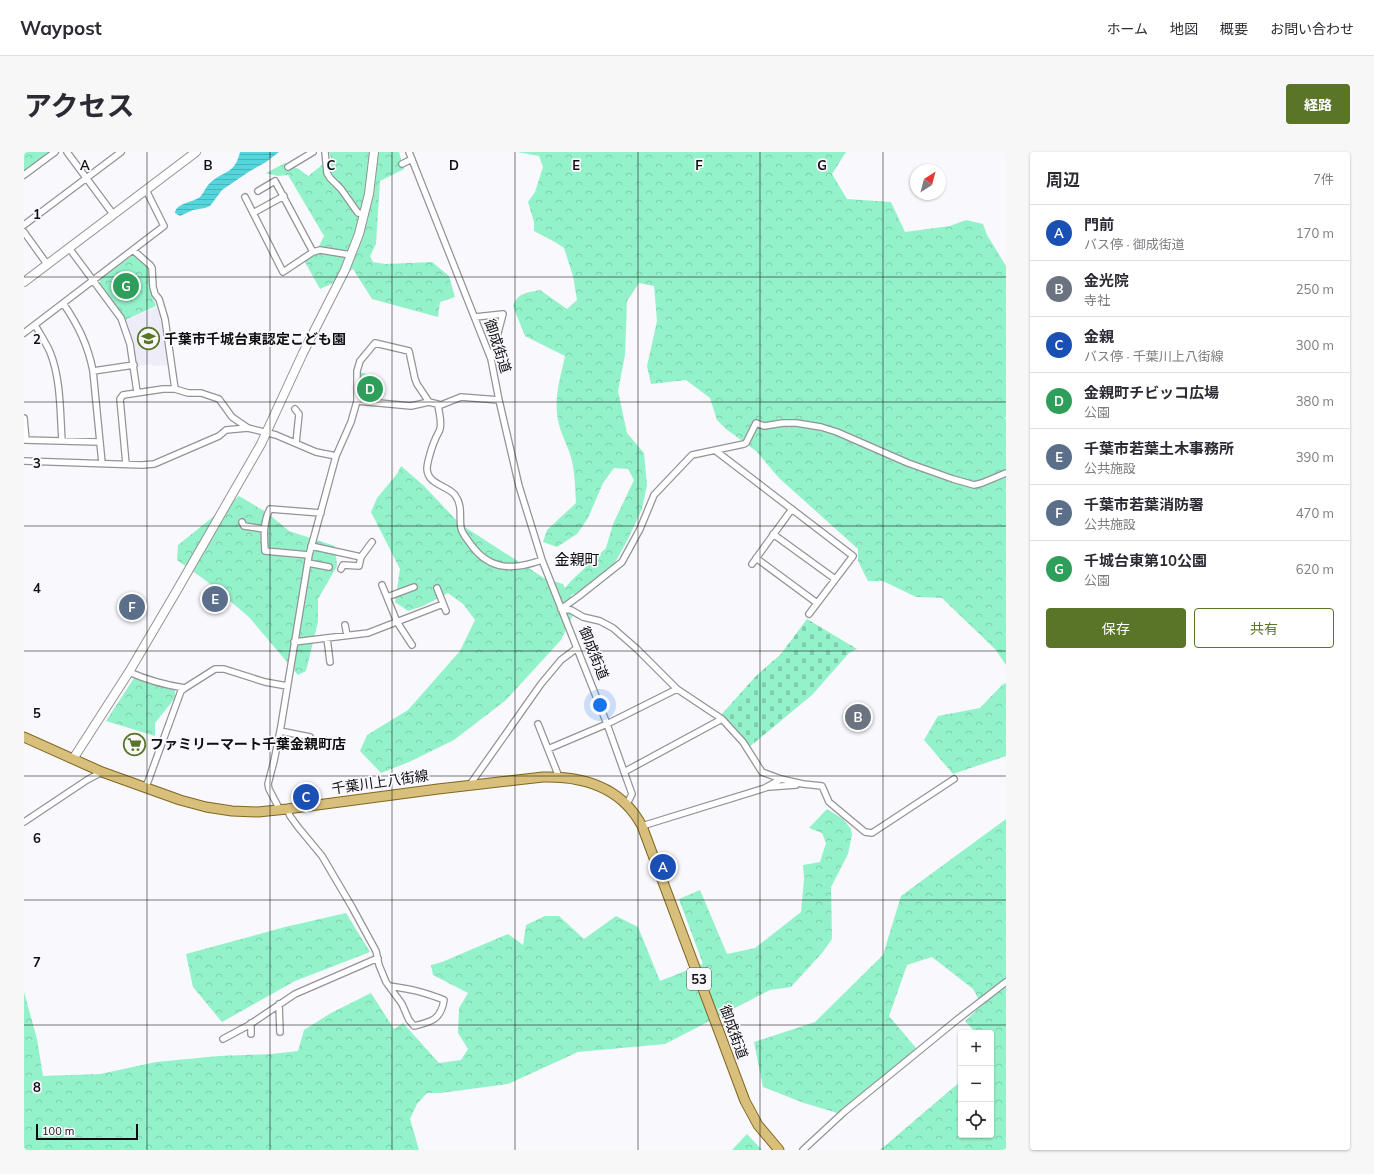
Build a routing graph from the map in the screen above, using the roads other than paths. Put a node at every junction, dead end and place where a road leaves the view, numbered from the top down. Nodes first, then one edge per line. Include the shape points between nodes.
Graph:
1 (55, 152) edge
2 (67, 152) edge
3 (120, 152) edge
4 (196, 152) edge
5 (313, 152) edge
6 (325, 152) edge
7 (374, 152) edge
8 (409, 152) edge
9 (412, 159) junction
10 (402, 164) dead end
11 (288, 167) dead end
12 (24, 175) edge
13 (86, 178) junction
14 (146, 190) junction
15 (258, 190) dead end
16 (284, 196) junction
17 (245, 197) dead end
18 (253, 213) junction
19 (113, 214) junction
20 (365, 214) junction
21 (24, 225) edge
22 (24, 232) edge
23 (69, 248) junction
24 (133, 250) junction
25 (313, 252) junction
26 (351, 254) junction
27 (47, 264) junction
28 (93, 280) junction
29 (24, 282) edge
30 (63, 304) junction
31 (475, 317) junction
32 (35, 326) junction
33 (24, 333) edge
34 (491, 359) junction
35 (134, 365) junction
36 (93, 370) junction
37 (175, 389) junction
38 (137, 392) junction
39 (499, 400) junction
40 (357, 401) junction
41 (429, 402) junction
42 (438, 405) junction
43 (294, 409) dead end
44 (24, 418) edge
45 (248, 428) junction
46 (266, 433) junction
47 (25, 440) edge
48 (62, 441) junction
49 (99, 442) junction
50 (296, 443) junction
51 (716, 451) junction
52 (336, 456) junction
53 (24, 461) edge
54 (102, 463) junction
55 (126, 464) junction
56 (1006, 473) edge
57 (792, 509) junction
58 (321, 513) junction
59 (242, 522) dead end
60 (264, 529) junction
61 (774, 534) junction
62 (372, 542) dead end
63 (311, 546) junction
64 (309, 555) junction
65 (362, 557) junction
66 (756, 558) junction
67 (542, 560) junction
68 (308, 563) junction
69 (752, 564) dead end
70 (329, 567) dead end
71 (341, 569) dead end
72 (836, 579) junction
73 (382, 585) dead end
74 (414, 587) dead end
75 (438, 588) dead end
76 (387, 597) junction
77 (817, 603) junction
78 (443, 604) junction
79 (561, 609) junction
80 (446, 611) dead end
81 (809, 614) dead end
82 (397, 622) junction
83 (345, 624) dead end
84 (347, 635) junction
85 (327, 638) junction
86 (294, 642) junction
87 (412, 645) dead end
88 (577, 648) junction
89 (330, 662) dead end
90 (128, 672) junction
91 (287, 686) junction
92 (185, 688) junction
93 (677, 689) junction
94 (722, 719) junction
95 (538, 724) dead end
96 (607, 724) junction
97 (280, 731) junction
98 (24, 737) edge
99 (310, 737) dead end
100 (548, 749) junction
101 (73, 759) junction
102 (102, 772) junction
103 (624, 772) junction
104 (560, 777) junction
105 (781, 779) junction
106 (954, 779) dead end
107 (803, 784) junction
108 (469, 786) junction
109 (146, 787) junction
110 (765, 788) junction
111 (627, 804) junction
112 (284, 809) junction
113 (24, 822) edge
114 (642, 826) junction
115 (378, 958) junction
116 (1006, 982) edge
117 (390, 986) junction
118 (279, 1004) junction
119 (251, 1023) junction
120 (280, 1032) dead end
121 (251, 1034) dead end
122 (223, 1039) dead end
123 (779, 1150) edge
124 (803, 1150) edge

1 - 12 street
2 - 13 street
3 - 13 street
4 - 14 street
5 - 11 street
6 - 20 street via 330,178 342,189 358,213
7 - 20 street
8 - 9 street, 御成街道
9 - 10 street
9 - 31 street, 御成街道
13 - 19 street
13 - 21 street
14 - 19 street
14 - 24 street via 164,226
15 - 16 street via 275,181
16 - 18 street
16 - 25 street
17 - 18 street
18 - 25 street via 283,272
19 - 23 street
20 - 26 street
22 - 27 street
23 - 27 street
23 - 28 street
24 - 28 street
24 - 37 street via 152,268 153,287 165,318
25 - 26 street via 320,250
26 - 46 street
27 - 29 street
28 - 30 street
28 - 35 street via 121,318
30 - 32 street
30 - 36 street via 81,333
31 - 34 street, 御成街道
31 - 34 street via 503,314
32 - 33 street
32 - 48 street via 50,351 54,365
34 - 39 street, 御成街道
35 - 36 street
35 - 38 street
36 - 49 street
37 - 38 street
37 - 45 street via 201,393 219,400 232,417
38 - 55 street via 120,398
39 - 42 street via 461,397
39 - 67 street, 御成街道 via 519,486
40 - 41 street via 411,406
40 - 41 street via 357,371 360,361 375,343 409,351 415,379
40 - 52 street via 352,422
41 - 42 street
42 - 67 street via 440,430 434,440 427,469 433,481 455,496 460,506 464,536 482,558 492,564 502,567 532,564
43 - 50 street via 299,414
44 - 47 street
45 - 46 street
45 - 55 street via 226,430 219,436 154,464
46 - 50 street
46 - 90 street
47 - 48 street
48 - 49 street
49 - 54 street
50 - 52 street via 316,452
51 - 56 street via 746,443 756,423 764,426 796,423 837,432 908,463 953,479 974,484
51 - 57 street
51 - 79 street via 692,455 654,495 640,529 622,562
52 - 58 street
53 - 54 street
54 - 55 street
57 - 61 street
57 - 72 street via 852,556
58 - 60 street via 270,509
58 - 63 street
59 - 60 street via 244,526
60 - 64 street via 265,551
61 - 66 street
61 - 72 street
62 - 65 street
63 - 64 street
63 - 65 street
64 - 68 street
65 - 71 street via 359,566 343,565
66 - 69 street
66 - 77 street
67 - 79 street, 御成街道
68 - 70 street
68 - 86 street
72 - 77 street
73 - 76 street
74 - 76 street
75 - 78 street
76 - 82 street
77 - 81 street
78 - 80 street
78 - 82 street
79 - 88 street, 御成街道
79 - 93 street via 571,610 613,628
82 - 84 street via 368,633
82 - 87 street
83 - 84 street
84 - 85 street
85 - 86 street
85 - 89 street
86 - 91 street
88 - 96 street, 御成街道
88 - 108 street via 561,660 541,684
90 - 92 street
90 - 101 street
91 - 92 street via 224,669 215,669
91 - 97 street
92 - 109 street via 181,691
93 - 94 street
93 - 96 street
94 - 103 street
94 - 105 street via 743,742 762,772
95 - 100 street
96 - 100 street
96 - 103 street, 御成街道
97 - 99 street
97 - 112 street via 268,784
98 - 101 main road, 千葉川上八街線 / 53
100 - 104 street
101 - 102 main road, 千葉川上八街線 / 53
102 - 109 main road, 千葉川上八街線 / 53
102 - 113 street
103 - 111 street, 御成街道 via 632,794
104 - 108 main road, 千葉川上八街線 / 53
104 - 111 main road, 千葉川上八街線 / 53 via 583,781 607,790
105 - 107 street
105 - 110 street
106 - 107 street via 872,833 865,832 829,802 822,786
107 - 110 street
108 - 112 main road, 千葉川上八街線 / 53
109 - 112 main road, 千葉川上八街線 / 53 via 218,810 244,812
110 - 114 street
111 - 114 main road, 御成街道 / 53
112 - 115 street via 330,868
114 - 123 main road, 御成街道 / 53 via 745,1101 758,1125
115 - 117 street
115 - 118 street via 308,988
116 - 124 street via 844,1112
117 - 117 street via 429,993 444,1000 442,1009 432,1021 414,1026
118 - 119 street
118 - 120 street
119 - 121 street
119 - 122 street

